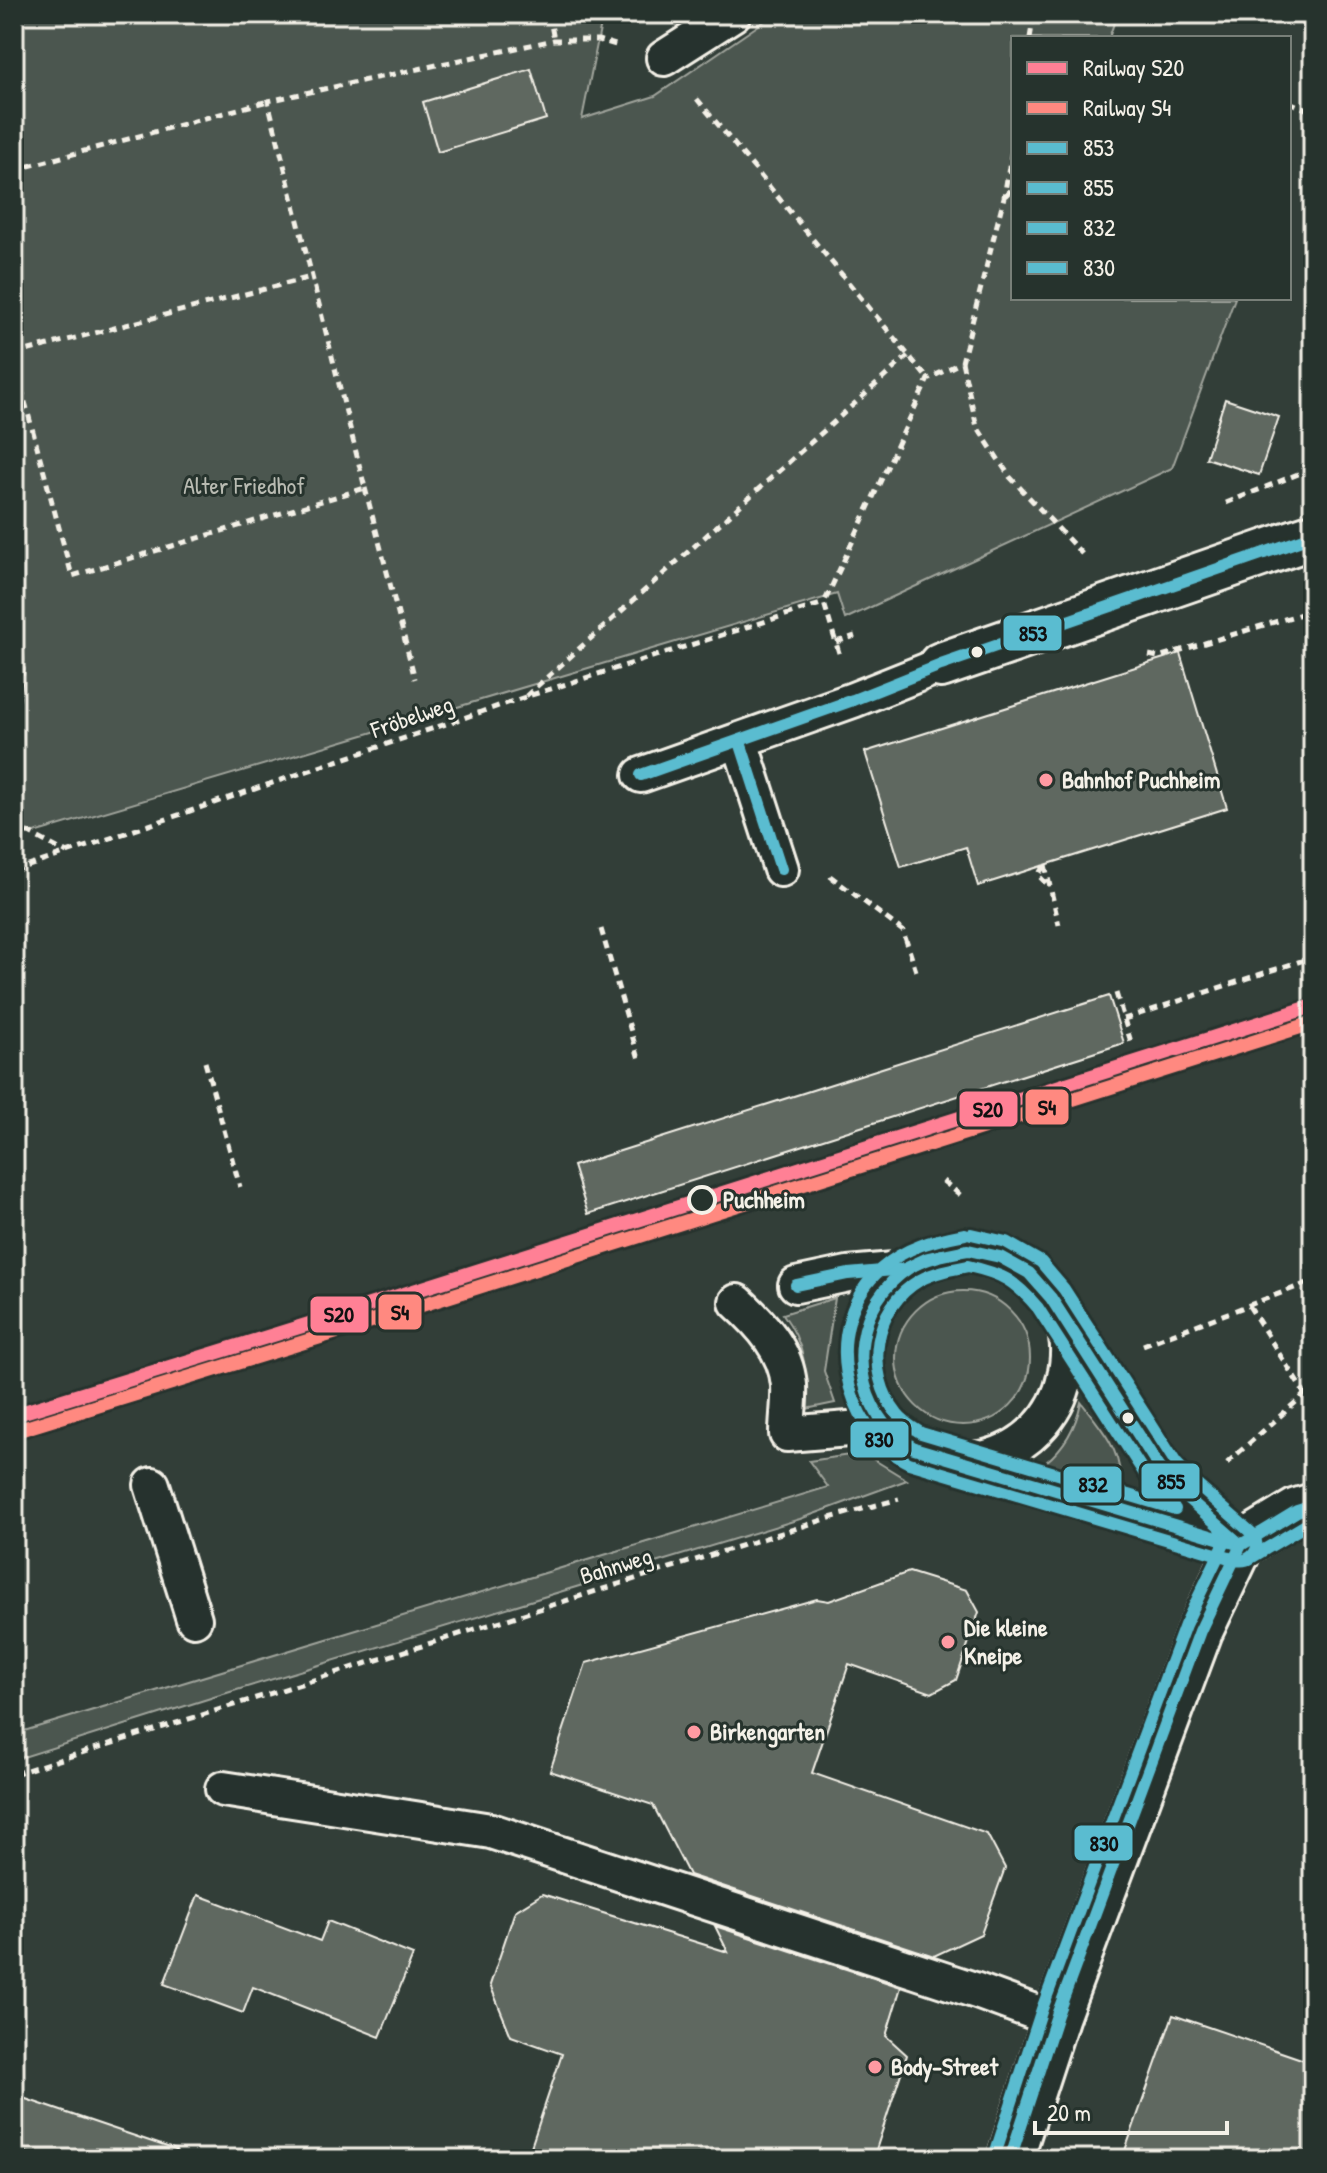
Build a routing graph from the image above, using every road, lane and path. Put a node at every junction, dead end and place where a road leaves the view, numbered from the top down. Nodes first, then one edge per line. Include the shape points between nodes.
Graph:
1 (549, 14) edge
2 (733, 14) edge
3 (1034, 14) edge
4 (1030, 36) edge
5 (554, 40) junction
6 (664, 58) junction
7 (268, 101) junction
8 (1291, 103) edge
9 (1313, 112) edge
10 (1011, 155) edge
11 (14, 170) edge
12 (1011, 190) edge
13 (1004, 197) junction
14 (311, 277) junction
15 (14, 354) edge
16 (908, 356) junction
17 (14, 361) edge
18 (962, 362) junction
19 (928, 379) junction
20 (1313, 468) edge
21 (365, 488) junction
22 (1214, 508) dead end
23 (1313, 536) edge
24 (1086, 558) dead end
25 (14, 570) edge
26 (1308, 612) dead end
27 (855, 636) dead end
28 (836, 642) dead end
29 (1313, 646) edge
30 (941, 665) joint
31 (415, 679) dead end
32 (525, 697) junction
33 (14, 723) edge
34 (740, 742) junction
35 (641, 775) dead end
36 (14, 825) edge
37 (68, 854) junction
38 (781, 869) dead end
39 (14, 871) edge
40 (824, 873) dead end
41 (1048, 885) dead end
42 (1059, 925) dead end
43 (601, 929) dead end
44 (1313, 957) edge
45 (916, 971) dead end
46 (1116, 993) dead end
47 (1124, 1019) junction
48 (1131, 1042) dead end
49 (639, 1059) dead end
50 (205, 1062) dead end
51 (943, 1181) dead end
52 (240, 1187) dead end
53 (965, 1198) dead end
54 (905, 1269) junction
55 (1313, 1281) edge
56 (796, 1285) dead end
57 (1051, 1298) junction
58 (737, 1302) dead end
59 (1249, 1306) junction
60 (1134, 1348) dead end
61 (1313, 1387) edge
62 (1306, 1394) junction
63 (1313, 1407) edge
64 (886, 1426) junction
65 (948, 1459) junction
66 (1226, 1464) dead end
67 (152, 1485) dead end
68 (913, 1495) dead end
69 (1305, 1508) edge
70 (1241, 1545) junction
71 (194, 1619) dead end
72 (14, 1774) edge
73 (223, 1789) dead end
74 (1056, 2020) junction
75 (1010, 2159) edge

1 - 5 path
2 - 6 lane
3 - 4 path
5 - 6 path via 598,40
5 - 7 path
6 - 16 path
7 - 11 path
7 - 14 path
8 - 9 path
10 - 13 path
12 - 13 path
13 - 18 path
14 - 15 path
14 - 21 path
16 - 19 path
16 - 32 path
17 - 21 path via 72,576
18 - 19 path
18 - 24 path via 977,427 1010,477
19 - 32 path, Fröbelweg via 824,603
20 - 22 path
21 - 31 path
23 - 30 street
25 - 33 path via 23,669
26 - 29 path via 1304,613
27 - 28 path
30 - 34 lane
32 - 37 path, Fröbelweg
34 - 35 lane
34 - 38 lane
36 - 37 path
37 - 39 path, Fröbelweg
40 - 45 path via 903,931
41 - 42 path
43 - 49 path
44 - 47 path
46 - 47 path
47 - 48 path
50 - 52 path
51 - 53 path
54 - 56 lane
54 - 57 lane via 968,1250 1000,1257 1029,1273
54 - 64 lane via 881,1292 864,1323 859,1360 867,1395
55 - 59 path
57 - 65 lane via 1065,1328 1069,1360 1062,1393 1045,1422 1018,1445 985,1459
57 - 70 lane via 1163,1473
58 - 64 lane via 780,1350 789,1383 787,1434
59 - 60 path
59 - 62 path
61 - 62 path
62 - 63 path
62 - 66 path
64 - 65 lane via 914,1448
65 - 70 lane
67 - 71 lane
68 - 72 path, Bahnweg
69 - 70 street
70 - 74 street via 1200,1631
73 - 74 lane via 491,1831
74 - 75 street

